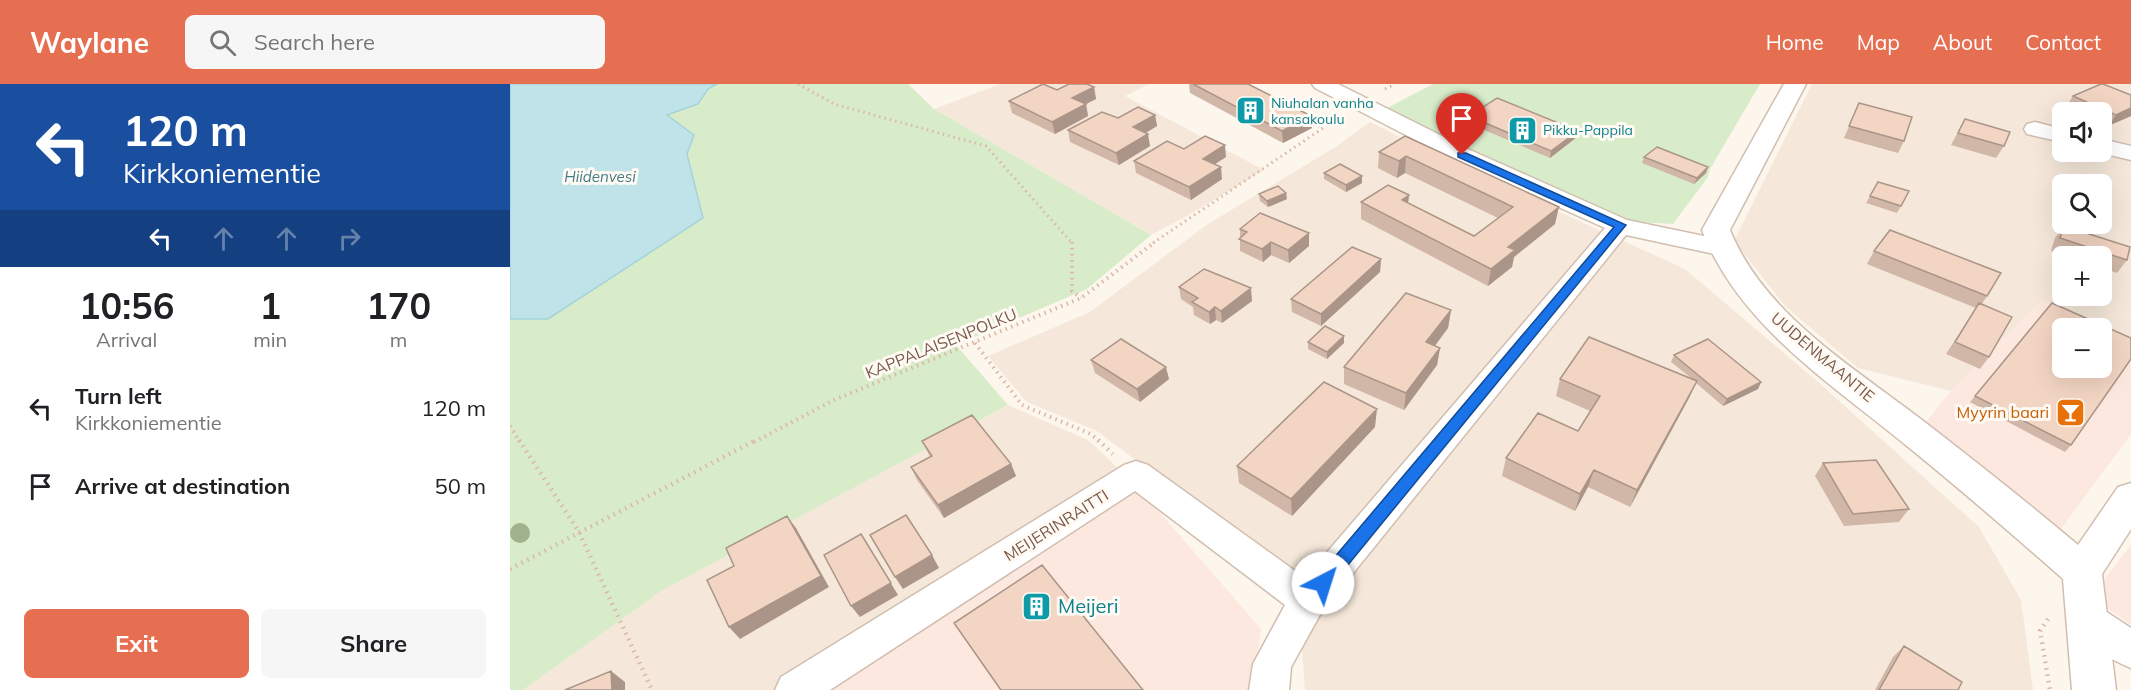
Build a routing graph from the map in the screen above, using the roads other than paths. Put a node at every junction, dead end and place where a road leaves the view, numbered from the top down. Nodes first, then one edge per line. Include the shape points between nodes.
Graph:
1 (1322, 84) edge
2 (1795, 84) edge
3 (2036, 129) dead end
4 (2052, 133) edge
5 (2112, 148) edge
6 (2131, 153) edge
7 (1620, 225) junction
8 (1719, 247) junction
9 (2131, 498) edge
10 (2082, 572) junction
11 (1308, 601) junction
12 (2069, 616) junction
13 (2131, 650) edge
14 (795, 690) edge
15 (1269, 690) edge
16 (2094, 690) edge

1 - 7 street via 1462,155
2 - 8 street via 1716,230
3 - 4 street
5 - 6 street
7 - 8 street
7 - 11 street
8 - 10 street, UUDENMAANTIE via 1740,279 1777,321
9 - 10 street
10 - 12 street
11 - 14 street, MEIJERINRAITTI via 1136,474
11 - 15 street via 1272,664
12 - 13 street
12 - 16 street

